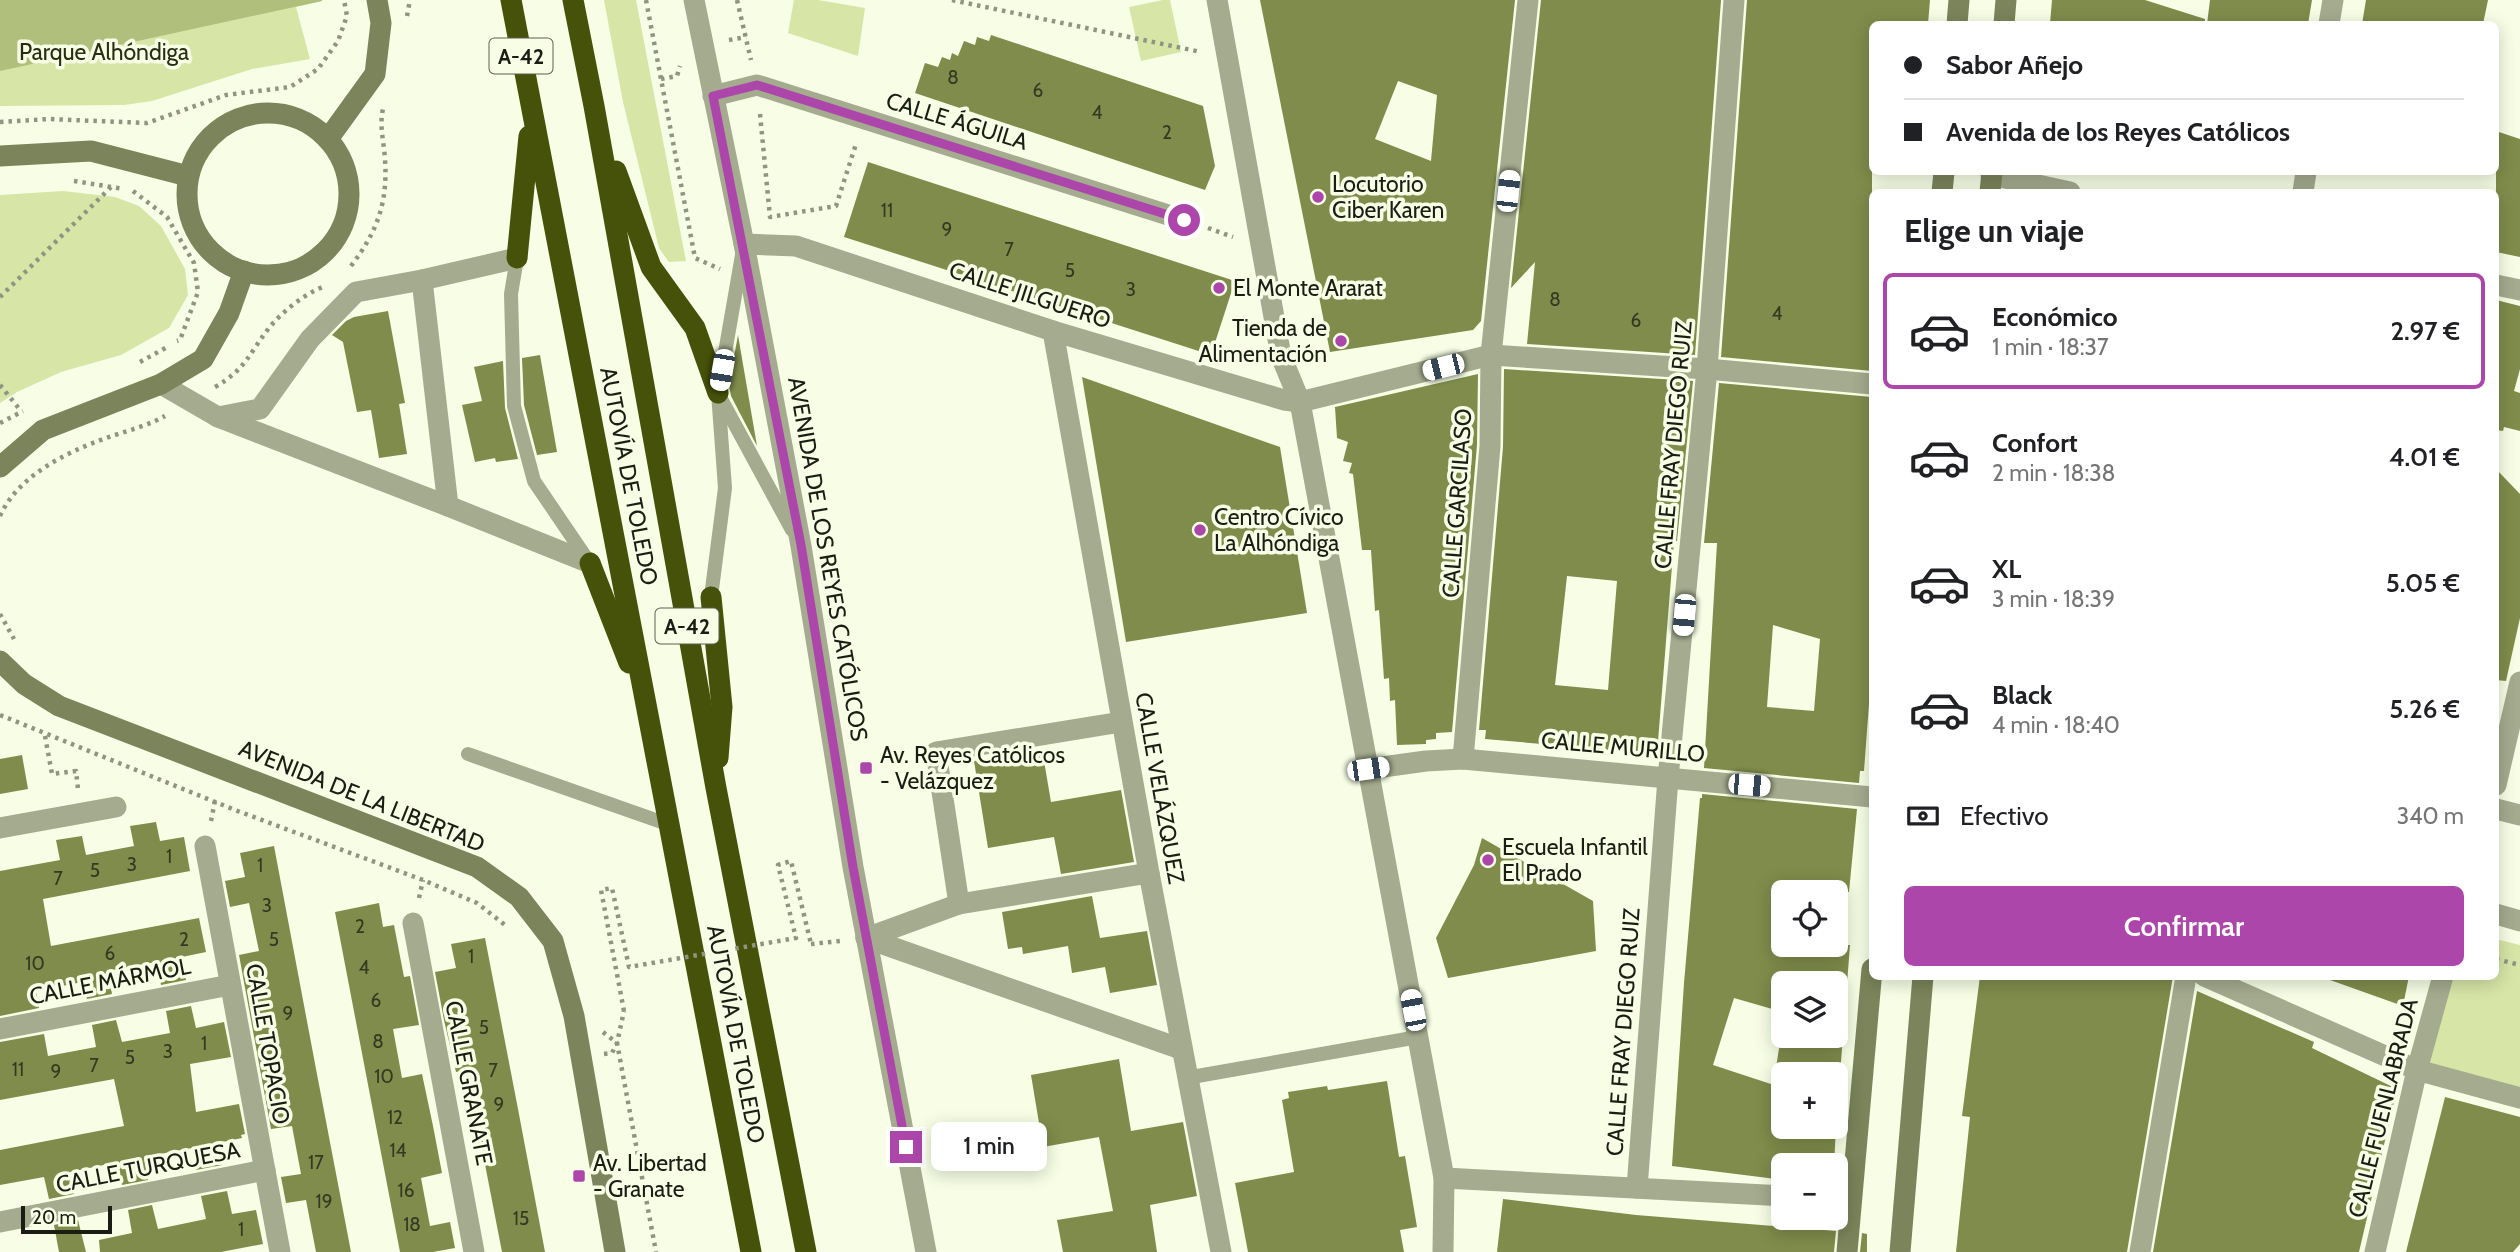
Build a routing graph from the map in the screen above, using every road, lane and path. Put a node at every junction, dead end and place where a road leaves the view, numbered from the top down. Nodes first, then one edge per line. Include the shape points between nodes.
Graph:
1 (344, 0) edge
2 (377, 0) edge
3 (511, 0) edge
4 (573, 0) edge
5 (646, 0) edge
6 (694, 0) edge
7 (737, 0) edge
8 (952, 0) edge
9 (1217, 0) edge
10 (1528, 0) edge
11 (1734, 0) edge
12 (1959, 0) edge
13 (2006, 0) edge
14 (2333, 0) edge
15 (1957, 21) edge
16 (2004, 21) edge
17 (2330, 21) edge
18 (1227, 57) junction
19 (757, 85) junction
20 (713, 96) junction
21 (594, 106) junction
22 (531, 113) junction
23 (864, 119) junction
24 (0, 122) edge
25 (124, 123) junction
26 (328, 139) junction
27 (0, 156) edge
28 (118, 158) junction
29 (188, 176) junction
30 (1991, 180) edge
31 (66, 181) dead end
32 (112, 187) junction
33 (2050, 189) edge
34 (1184, 220) joint
35 (744, 244) junction
36 (1262, 246) junction
37 (517, 258) junction
38 (243, 271) junction
39 (738, 277) junction
40 (422, 281) junction
41 (2499, 286) edge
42 (2520, 290) edge
43 (0, 297) edge
44 (1053, 331) junction
45 (1491, 355) junction
46 (132, 366) dead end
47 (1707, 369) junction
48 (161, 384) junction
49 (1869, 384) edge
50 (0, 385) edge
51 (718, 393) junction
52 (1300, 402) junction
53 (30, 407) dead end
54 (21, 411) junction
55 (218, 416) junction
56 (0, 423) edge
57 (0, 467) edge
58 (448, 506) junction
59 (801, 545) junction
60 (590, 563) junction
61 (711, 597) joint
62 (0, 614) edge
63 (17, 644) dead end
64 (0, 661) edge
65 (2520, 682) edge
66 (2517, 705) edge
67 (0, 715) edge
68 (650, 717) junction
69 (1121, 722) junction
70 (45, 735) junction
71 (468, 754) dead end
72 (1463, 759) junction
73 (1368, 769) junction
74 (2499, 774) edge
75 (1668, 779) junction
76 (716, 788) junction
77 (1869, 797) edge
78 (116, 807) dead end
79 (2499, 810) edge
80 (82, 813) junction
81 (2520, 816) edge
82 (670, 825) junction
83 (0, 828) edge
84 (205, 846) dead end
85 (1149, 873) junction
86 (959, 904) junction
87 (2499, 915) edge
88 (2520, 921) edge
89 (413, 923) dead end
90 (512, 930) dead end
91 (866, 937) junction
92 (811, 944) dead end
93 (2499, 960) edge
94 (2520, 965) edge
95 (1871, 980) edge
96 (1923, 980) edge
97 (2185, 980) edge
98 (2213, 980) edge
99 (2442, 980) edge
100 (230, 985) junction
101 (0, 1028) edge
102 (598, 1028) dead end
103 (1418, 1037) junction
104 (617, 1043) junction
105 (1181, 1049) junction
106 (2417, 1070) junction
107 (1186, 1078) junction
108 (2520, 1098) edge
109 (1848, 1167) edge
110 (265, 1171) junction
111 (1444, 1178) junction
112 (1637, 1188) junction
113 (1771, 1195) edge
114 (0, 1222) edge
115 (1846, 1230) edge
116 (280, 1252) edge
117 (474, 1252) edge
118 (615, 1252) edge
119 (656, 1252) edge
120 (751, 1252) edge
121 (806, 1252) edge
122 (926, 1252) edge
123 (1221, 1252) edge
124 (1443, 1252) edge
125 (1847, 1252) edge
126 (1899, 1252) edge
127 (2140, 1252) edge
128 (2375, 1252) edge

1 - 25 path via 346,16 338,41 318,69 290,87 226,95 147,123
2 - 26 street via 381,23 375,74
3 - 22 highway, AUTOVÍA DE TOLEDO / A-42
4 - 21 highway, AUTOVÍA DE TOLEDO / A-42
5 - 39 path via 695,258
6 - 20 street, AVENIDA DE LOS REYES CATÓLICOS
7 - 19 path
8 - 18 path
9 - 18 street
10 - 45 street, CALLE GARCILASO
11 - 47 street, CALLE FRAY DIEGO RUIZ
12 - 15 street
13 - 16 street
14 - 17 street
18 - 36 street
19 - 20 street
19 - 23 street, CALLE ÁGUILA
19 - 23 path via 770,217 836,205
20 - 35 street, AVENIDA DE LOS REYES CATÓLICOS
21 - 51 highway via 651,267 695,328
21 - 76 highway, AUTOVÍA DE TOLEDO / A-42
22 - 37 highway
22 - 68 highway, AUTOVÍA DE TOLEDO / A-42
23 - 34 street, CALLE ÁGUILA
24 - 25 path
25 - 28 path
26 - 29 street via 299,119 272,113 247,115 221,127 204,143
26 - 38 street via 345,166 349,197 344,222 331,246 313,262 292,271 269,275
27 - 28 street via 91,152
28 - 29 street
28 - 32 path
29 - 38 street via 187,200 200,239
30 - 33 street
31 - 32 path
32 - 43 path
32 - 46 path via 134,191 167,217 194,263 198,292 180,340
34 - 36 path
35 - 39 lane
35 - 44 street, CALLE JILGUERO via 796,246
35 - 59 street, AVENIDA DE LOS REYES CATÓLICOS
36 - 52 street via 1281,356
37 - 40 street
37 - 60 lane via 511,294 514,406 534,481
38 - 48 street via 229,313 202,359
39 - 51 lane
40 - 55 street via 356,292 310,339 260,410
40 - 58 street
41 - 42 street
44 - 52 street, CALLE JILGUERO
44 - 69 street, CALLE VELÁZQUEZ
45 - 47 street
45 - 52 street
45 - 72 street, CALLE GARCILASO via 1490,446
47 - 49 street
47 - 75 street, CALLE FRAY DIEGO RUIZ
48 - 55 street
48 - 57 street via 43,430
50 - 54 path
51 - 59 lane
51 - 61 lane via 725,488
52 - 73 street
53 - 54 path
54 - 56 path
55 - 58 street
58 - 60 street
59 - 91 street, AVENIDA DE LOS REYES CATÓLICOS
60 - 68 highway
61 - 76 highway via 722,707
62 - 63 path
64 - 118 street, AVENIDA DE LA LIBERTAD via 24,684 59,706 477,867 519,897 553,941 574,1016
65 - 66 street
66 - 74 street
67 - 70 path
68 - 82 highway, AUTOVÍA DE TOLEDO / A-42
69 - 85 street, CALLE VELÁZQUEZ
69 - 86 street via 936,752
70 - 80 path via 52,774 76,771
70 - 90 path via 424,880 477,903
71 - 82 lane
72 - 73 street, CALLE MURILLO
72 - 75 street, CALLE MURILLO
73 - 103 street
75 - 77 street, CALLE MURILLO
75 - 112 street, CALLE FRAY DIEGO RUIZ
76 - 121 highway, AUTOVÍA DE TOLEDO / A-42
78 - 80 street
79 - 81 street
80 - 83 street
82 - 120 highway, AUTOVÍA DE TOLEDO / A-42
84 - 100 street, CALLE TOPACIO
85 - 86 street
85 - 105 street, CALLE VELÁZQUEZ
86 - 91 street
87 - 88 street
89 - 117 street, CALLE GRANATE
91 - 105 street
91 - 122 street, AVENIDA DE LOS REYES CATÓLICOS
92 - 104 path, bridge via 791,861 778,865 796,937 629,967 612,888 601,890 624,1012
93 - 94 path
95 - 109 street
96 - 126 street
97 - 127 street
98 - 106 street
99 - 106 street, CALLE FUENLABRADA
100 - 101 street, CALLE MÁRMOL
100 - 110 street, CALLE TOPACIO
102 - 104 path
103 - 107 lane
103 - 111 street
104 - 119 path
105 - 107 street, CALLE VELÁZQUEZ
106 - 108 street
106 - 128 street, CALLE FUENLABRADA
107 - 123 street, CALLE VELÁZQUEZ
110 - 114 street, CALLE TURQUESA
110 - 116 street, CALLE TOPACIO
111 - 112 street
111 - 124 street
112 - 113 street
115 - 125 street

